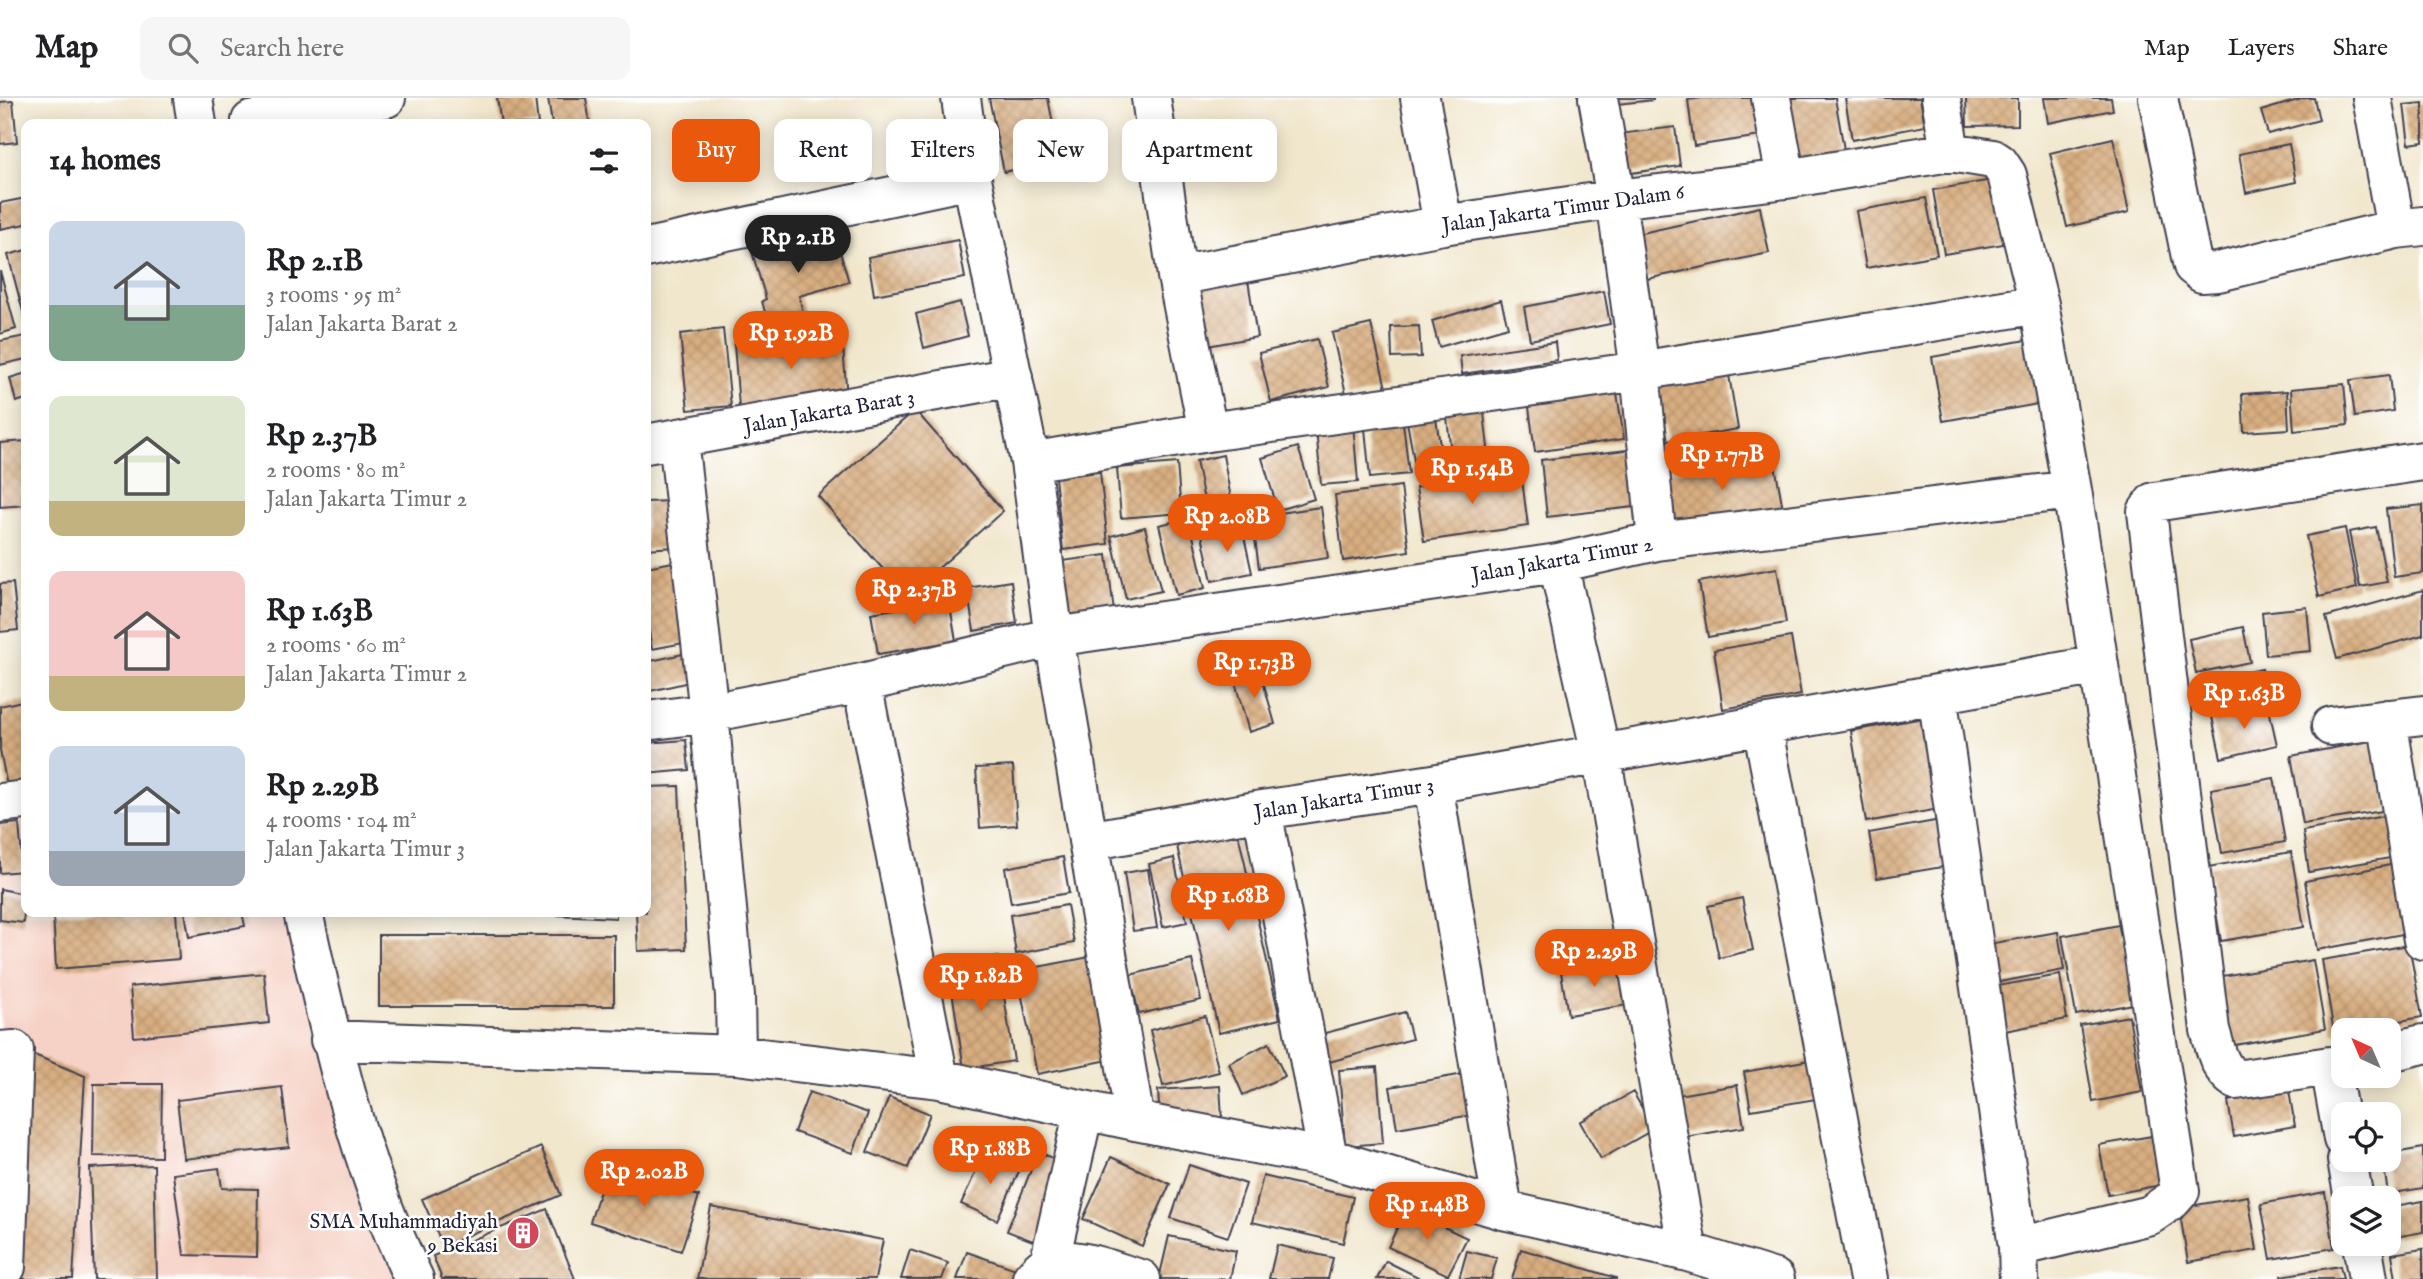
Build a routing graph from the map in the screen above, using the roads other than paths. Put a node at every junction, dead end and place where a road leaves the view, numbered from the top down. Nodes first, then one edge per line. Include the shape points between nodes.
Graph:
1 (193, 98) edge
2 (386, 98) edge
3 (961, 98) edge
4 (1151, 98) edge
5 (1420, 98) edge
6 (1598, 98) edge
7 (1771, 98) edge
8 (1941, 98) edge
9 (2158, 98) edge
10 (2372, 98) edge
11 (250, 115) edge
12 (196, 119) edge
13 (964, 119) edge
14 (1950, 152) junction
15 (1786, 178) junction
16 (958, 182) edge
17 (973, 182) edge
18 (1616, 200) junction
19 (1443, 225) junction
20 (2409, 228) edge
21 (651, 247) edge
22 (1177, 276) junction
23 (2039, 304) junction
24 (1640, 371) junction
25 (1013, 377) junction
26 (1208, 432) junction
27 (662, 442) edge
28 (2423, 461) edge
29 (1030, 462) junction
30 (2072, 489) junction
31 (1657, 541) junction
32 (1558, 563) junction
33 (1054, 637) junction
34 (2099, 665) junction
35 (862, 682) junction
36 (1937, 694) junction
37 (709, 713) junction
38 (2405, 717) edge
39 (651, 720) edge
40 (1762, 725) junction
41 (2331, 726) dead end
42 (1601, 754) junction
43 (1433, 784) junction
44 (21, 801) edge
45 (0, 803) edge
46 (1262, 810) junction
47 (1088, 841) junction
48 (304, 917) edge
49 (2423, 940) edge
50 (330, 1040) junction
51 (2423, 1044) edge
52 (2401, 1049) edge
53 (0, 1051) edge
54 (736, 1055) junction
55 (2331, 1066) edge
56 (939, 1079) junction
57 (1084, 1111) junction
58 (1135, 1121) junction
59 (1328, 1158) junction
60 (1503, 1210) junction
61 (1688, 1252) junction
62 (2364, 1256) edge
63 (2018, 1263) edge
64 (0, 1267) edge
65 (1040, 1271) edge
66 (414, 1279) edge
67 (1141, 1279) edge
68 (1775, 1279) edge
69 (1869, 1279) edge
70 (2368, 1279) edge

1 - 12 street
2 - 11 street
3 - 13 street
4 - 22 street
5 - 19 street
6 - 18 street
7 - 15 street
8 - 14 street
9 - 20 street via 2193,266 2202,273
10 - 20 street
14 - 15 street, Jalan Jakarta Timur Dalam 6
14 - 23 street, Jalan Jakarta Timur Dalam 6 via 1993,159 2007,175
15 - 18 street, Jalan Jakarta Timur Dalam 6
16 - 21 street
17 - 25 street
18 - 19 street, Jalan Jakarta Timur Dalam 6
18 - 24 street
19 - 22 street, Jalan Jakarta Timur Dalam 6
22 - 26 street
23 - 24 street
23 - 30 street, Jalan Jakarta Timur Dalam 6
24 - 26 street
24 - 31 street
25 - 27 street, Jalan Jakarta Barat 3
25 - 29 street
26 - 29 street
27 - 37 street
28 - 55 street via 2154,502 2147,512 2210,1030 2219,1063 2236,1080
29 - 33 street
30 - 31 street, Jalan Jakarta Timur 2
30 - 34 street, Jalan Jakarta Timur Dalam 6
31 - 32 street, Jalan Jakarta Timur 2
32 - 33 street, Jalan Jakarta Timur 2
32 - 42 street
33 - 35 street, Jalan Jakarta Timur 2
33 - 47 street
34 - 36 street, Jalan Jakarta Timur 3
34 - 63 street, Jalan Jakarta Timur Dalam 6 via 2180,1191 2150,1215
35 - 37 street, Jalan Jakarta Timur 2
35 - 56 street
36 - 40 street, Jalan Jakarta Timur 3
36 - 63 street
37 - 39 street, Jalan Jakarta Timur 2
37 - 54 street via 735,996
38 - 41 street
38 - 49 street
40 - 42 street, Jalan Jakarta Timur 3
40 - 69 street
42 - 43 street, Jalan Jakarta Timur 3
42 - 61 street
43 - 46 street, Jalan Jakarta Timur 3
43 - 60 street
44 - 45 street
46 - 47 street, Jalan Jakarta Timur 3
46 - 59 street
47 - 58 street
48 - 50 street
50 - 54 street
50 - 66 street via 374,1186
51 - 52 street
53 - 64 street via 14,1050 6,1267
54 - 56 street
56 - 57 street
57 - 58 street
57 - 65 street
58 - 59 street
59 - 60 street
60 - 61 street
61 - 68 street
62 - 70 street
65 - 67 street via 1063,1260

